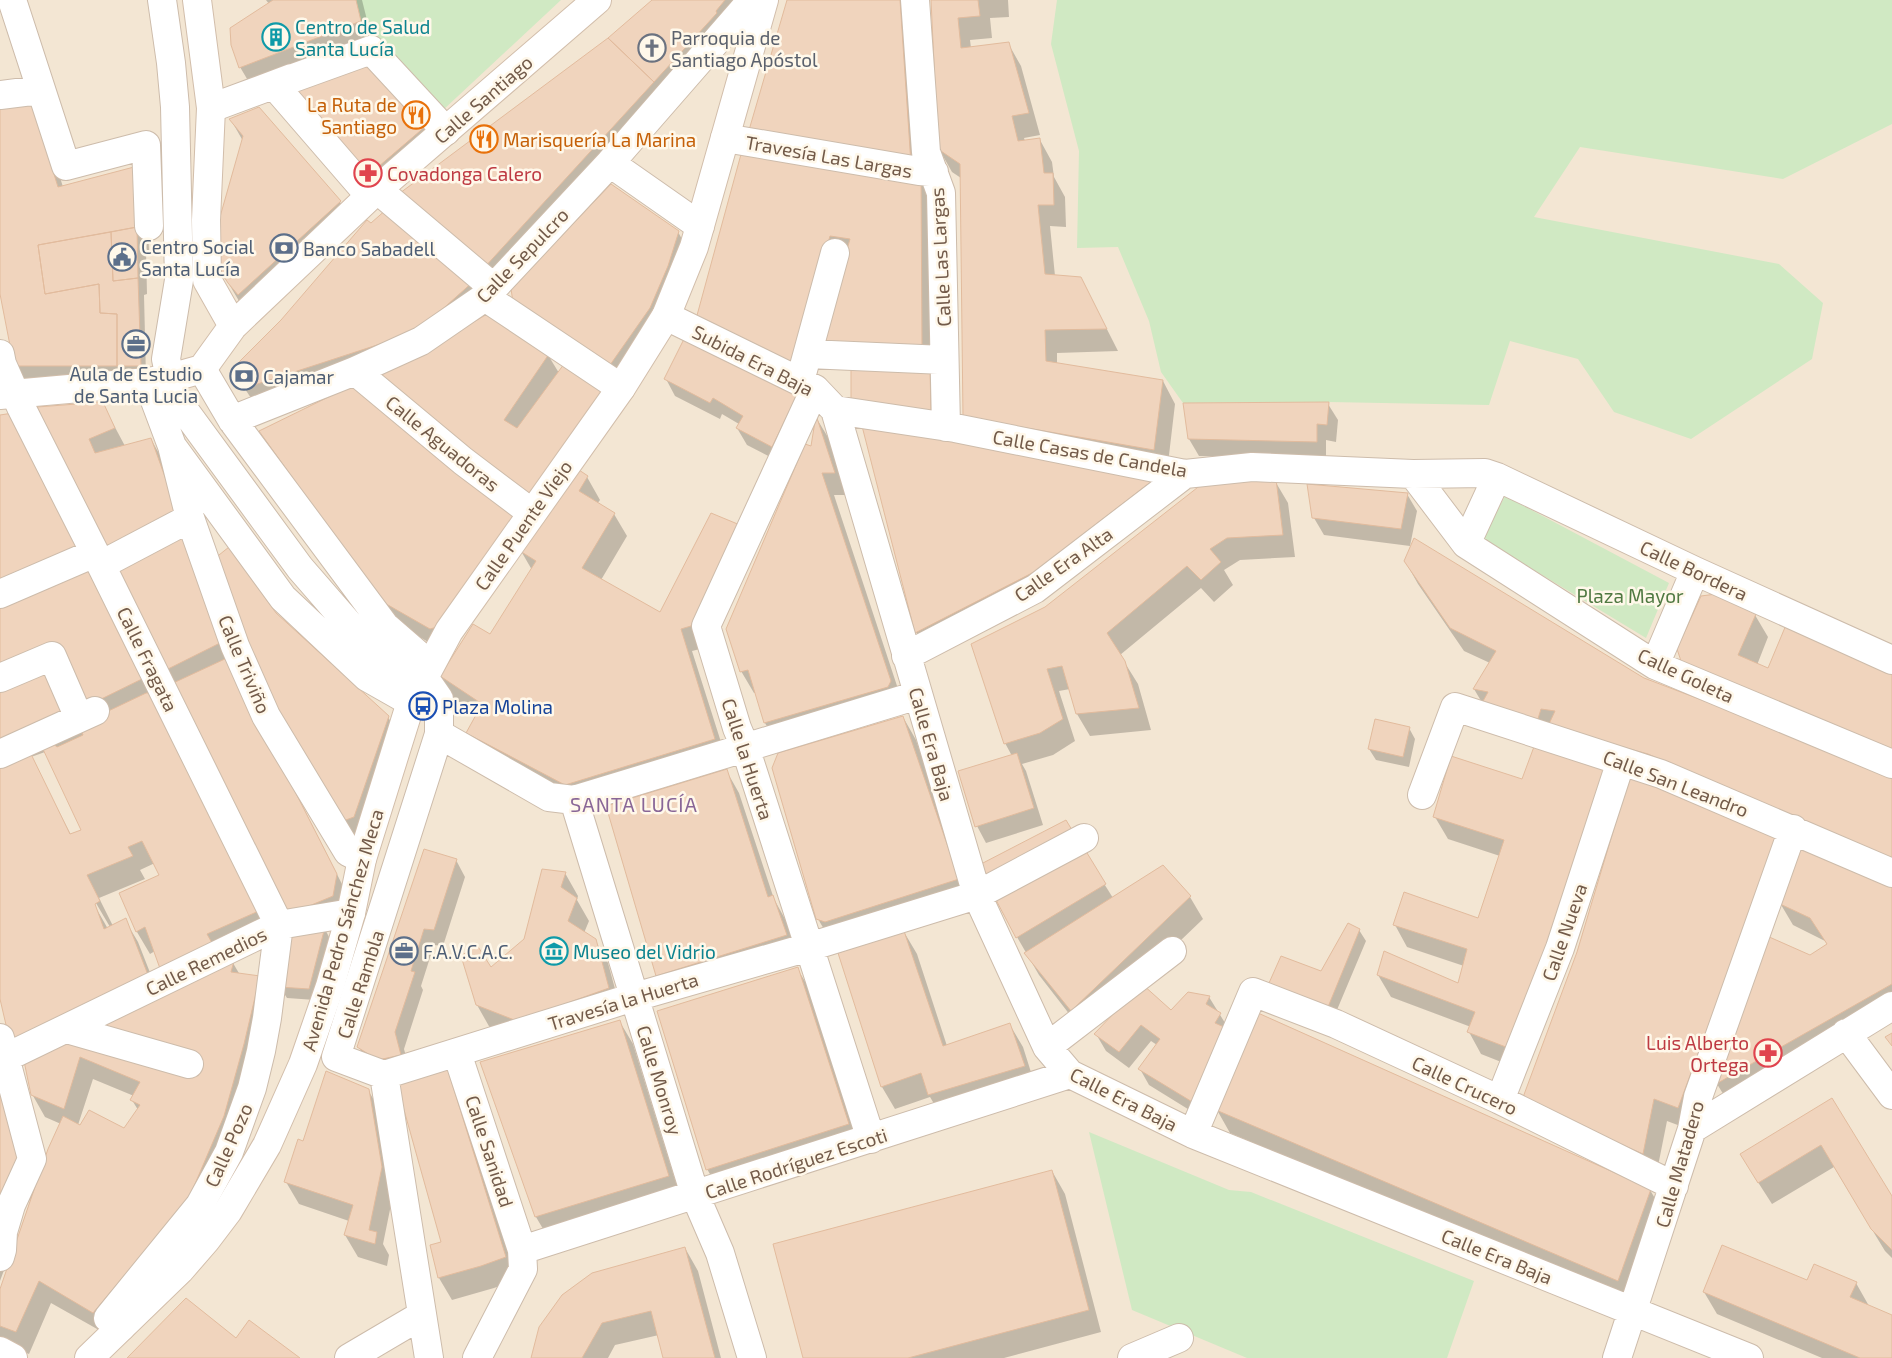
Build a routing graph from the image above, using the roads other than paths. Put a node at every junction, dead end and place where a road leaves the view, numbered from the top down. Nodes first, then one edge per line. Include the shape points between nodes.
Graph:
1 (12, 0) edge
2 (162, 0) edge
3 (197, 0) edge
4 (597, 0) edge
5 (752, 0) edge
6 (764, 0) edge
7 (915, 0) edge
8 (40, 90) junction
9 (0, 95) edge
10 (211, 108) junction
11 (446, 131) junction
12 (725, 138) junction
13 (610, 163) junction
14 (934, 172) junction
15 (374, 193) junction
16 (149, 226) dead end
17 (700, 226) junction
18 (835, 253) dead end
19 (490, 293) junction
20 (666, 316) junction
21 (233, 326) junction
22 (0, 354) edge
23 (808, 354) junction
24 (944, 360) junction
25 (202, 368) junction
26 (355, 371) junction
27 (159, 380) junction
28 (807, 385) junction
29 (621, 388) junction
30 (8, 394) edge
31 (834, 410) junction
32 (232, 420) junction
33 (946, 426) junction
34 (172, 446) junction
35 (1185, 474) junction
36 (1413, 474) junction
37 (1497, 477) junction
38 (532, 512) junction
39 (190, 518) junction
40 (1466, 544) junction
41 (98, 559) junction
42 (1695, 571) junction
43 (0, 594) edge
44 (906, 656) junction
45 (1892, 660) edge
46 (1655, 665) junction
47 (0, 678) edge
48 (420, 682) junction
49 (918, 695) junction
50 (439, 734) junction
51 (745, 748) junction
52 (0, 754) edge
53 (1621, 761) junction
54 (1892, 764) edge
55 (1422, 795) dead end
56 (574, 800) junction
57 (1793, 829) junction
58 (1084, 838) dead end
59 (362, 859) junction
60 (1892, 873) edge
61 (977, 895) junction
62 (351, 913) junction
63 (279, 925) junction
64 (809, 947) junction
65 (1172, 951) dead end
66 (634, 997) junction
67 (1892, 1006) edge
68 (67, 1029) junction
69 (1846, 1034) junction
70 (1047, 1047) junction
71 (3, 1048) edge
72 (457, 1053) junction
73 (189, 1064) dead end
74 (1070, 1074) junction
75 (384, 1075) junction
76 (1892, 1095) edge
77 (1500, 1100) junction
78 (1692, 1128) junction
79 (1194, 1134) junction
80 (871, 1139) junction
81 (1674, 1186) junction
82 (695, 1195) junction
83 (1, 1239) edge
84 (522, 1250) junction
85 (1632, 1310) junction
86 (422, 1314) junction
87 (121, 1327) junction
88 (1180, 1338) dead end
89 (0, 1351) edge
90 (13, 1358) edge
91 (89, 1358) edge
92 (349, 1358) edge
93 (429, 1358) edge
94 (477, 1358) edge
95 (752, 1358) edge
96 (1132, 1358) edge
97 (1617, 1358) edge
98 (1749, 1358) edge

1 - 8 street
2 - 27 street via 175,107 179,280 166,359
3 - 10 street
4 - 11 street, Calle Santiago
5 - 13 street, Calle Sepulcro
6 - 12 street, Calle Puente Viejo
7 - 14 street, Calle Las Largas via 926,152
8 - 9 street
8 - 16 street via 66,166 146,145
10 - 11 street via 372,48
10 - 21 street via 207,280
11 - 15 street, Calle Santiago
11 - 15 street via 371,50 274,85
12 - 14 street, Travesía Las Largas
12 - 17 street, Calle Puente Viejo
13 - 17 street
13 - 19 street, Calle Sepulcro
14 - 24 street, Calle Las Largas via 941,193
15 - 19 street
15 - 21 street, Calle Santiago
17 - 20 street, Calle Puente Viejo
18 - 23 street, Calle la Huerta
19 - 26 street, Calle Sepulcro via 421,341
19 - 29 street
20 - 28 street, Subida Era Baja
20 - 29 street, Calle Puente Viejo
21 - 25 street, Calle Santiago
22 - 30 street, Calle Fragata
23 - 24 street
23 - 28 street, Calle la Huerta
24 - 33 street, Calle Las Largas
25 - 27 street
25 - 32 street
26 - 32 street, Calle Sepulcro
26 - 38 street, Calle Aguadoras via 463,461
27 - 30 street
27 - 34 street
27 - 48 street via 300,568 373,652
28 - 31 street, Subida Era Baja
28 - 51 street, Calle la Huerta via 706,626
29 - 38 street, Calle Puente Viejo
30 - 41 street, Calle Fragata
31 - 33 street, Calle Casas de Candela
31 - 44 street, Calle Era Baja
32 - 48 street via 385,626
33 - 35 street, Calle Casas de Candela
34 - 39 street, Calle Triviño
34 - 48 street via 283,598 367,678
35 - 36 street, Calle Casas de Candela via 1252,466
35 - 44 street, Calle Era Alta via 1035,589
36 - 37 street, Calle Casas de Candela via 1485,473
36 - 40 street, Calle Goleta
37 - 40 street
37 - 42 street, Calle Bordera
38 - 48 street, Calle Puente Viejo via 449,631
39 - 41 street
39 - 59 street, Calle Triviño via 235,646 266,716 348,852
40 - 46 street, Calle Goleta
41 - 43 street
41 - 63 street, Calle Fragata
42 - 45 street, Calle Bordera
42 - 46 street
44 - 49 street, Calle Era Baja
46 - 54 street, Calle Goleta
47 - 52 street via 52,656 88,714
48 - 50 street, Calle Rambla via 430,686 439,699
48 - 59 street, Avenida Pedro Sánchez Meca
49 - 51 street
49 - 61 street, Calle Era Baja
50 - 56 street via 549,797
50 - 75 street, Calle Rambla via 336,1057
51 - 56 street
51 - 64 street, Calle la Huerta
53 - 55 street, Calle San Leandro via 1455,708
53 - 57 street, Calle San Leandro via 1661,774
53 - 77 street, Calle Nueva via 1560,948
56 - 66 street, Calle Monroy
57 - 60 street, Calle San Leandro
57 - 78 street, Calle Matadero via 1698,1097
58 - 61 street, Travesía la Huerta
59 - 62 street, Avenida Pedro Sánchez Meca
61 - 64 street, Travesía la Huerta
61 - 70 street, Calle Era Baja
62 - 63 street, Calle Remedios
62 - 87 street, Avenida Pedro Sánchez Meca via 303,1064 248,1181 180,1270
63 - 68 street, Calle Remedios
63 - 87 street, Calle Pozo via 261,1051 252,1088 229,1152 200,1205 108,1318
64 - 66 street, Travesía la Huerta
64 - 80 street, Calle la Huerta
65 - 70 street
66 - 72 street, Travesía la Huerta
66 - 82 street, Calle Monroy
67 - 69 street
68 - 71 street, Calle Remedios
68 - 73 street
69 - 76 street
69 - 78 street
70 - 74 street, Calle Era Baja
71 - 83 street via 32,1159 11,1205
72 - 75 street, Travesía la Huerta
72 - 84 street, Calle Sanidad
74 - 79 street, Calle Era Baja
74 - 80 street, Calle Rodríguez Escoti
75 - 86 street
77 - 79 street, Calle Crucero via 1336,1024 1253,992
77 - 81 street, Calle Crucero
78 - 81 street, Calle Matadero
79 - 85 street, Calle Era Baja
80 - 82 street, Calle Rodríguez Escoti
81 - 85 street, Calle Matadero
82 - 84 street, Calle Rodríguez Escoti
82 - 95 street, Calle Monroy via 720,1254
84 - 94 street via 523,1269
85 - 97 street, Calle Matadero
85 - 98 street, Calle Era Baja
86 - 92 street
86 - 93 street
87 - 91 street, Avenida Pedro Sánchez Meca
88 - 96 street
89 - 90 street

